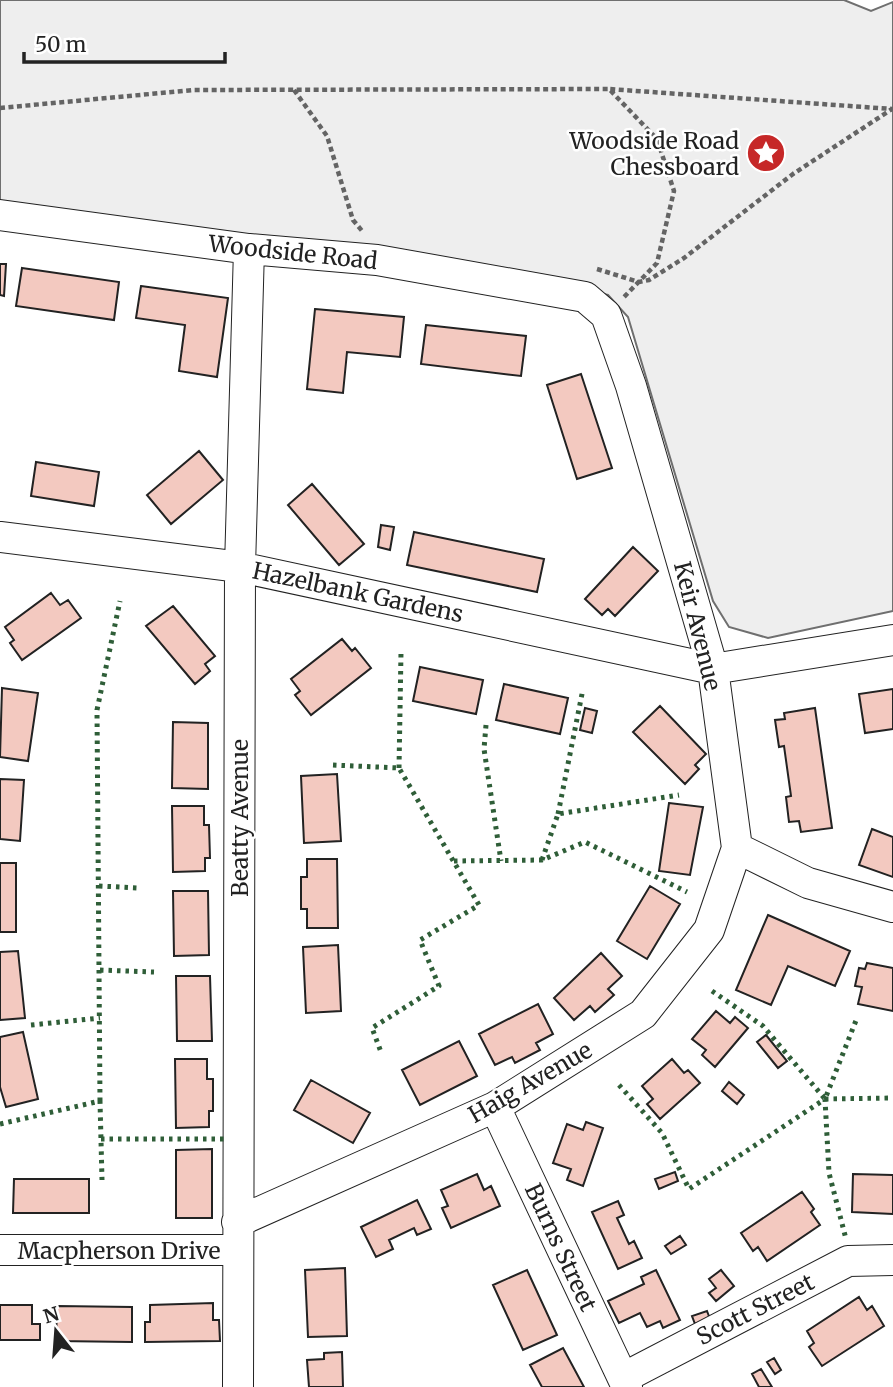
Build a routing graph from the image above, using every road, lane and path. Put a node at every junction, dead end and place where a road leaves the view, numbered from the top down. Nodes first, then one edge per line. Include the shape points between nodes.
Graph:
1 (609, 89) junction
2 (294, 90) junction
3 (0, 108) edge
4 (893, 109) edge
5 (0, 215) edge
6 (369, 239) dead end
7 (249, 249) junction
8 (591, 268) dead end
9 (639, 282) junction
10 (596, 306) junction
11 (0, 537) edge
12 (240, 567) junction
13 (893, 640) edge
14 (713, 669) junction
15 (737, 848) junction
16 (893, 907) edge
17 (495, 1107) junction
18 (237, 1236) junction
19 (0, 1250) edge
20 (893, 1260) edge
21 (625, 1382) edge
22 (238, 1387) edge

1 - 2 path
1 - 4 path
1 - 9 path via 657,139 674,191 657,263
2 - 3 path via 193,90
2 - 6 path via 327,136 353,220
4 - 9 path via 793,174 684,258
5 - 7 street, Woodside Road
7 - 10 street, Woodside Road via 377,260
7 - 12 street, Beatty Avenue
8 - 9 path
9 - 10 path
10 - 14 street, Keir Avenue via 631,386
11 - 12 street, Hazelbank Gardens
12 - 14 street, Hazelbank Gardens
12 - 18 street, Beatty Avenue
13 - 14 street
14 - 15 street, Keir Avenue
15 - 16 street via 808,883
15 - 17 street, Haig Avenue via 709,930 643,1014
17 - 18 street, Haig Avenue
17 - 21 street, Burns Street
18 - 19 street, Macpherson Drive
18 - 22 street, Beatty Avenue
20 - 21 street, Scott Street via 848,1261

